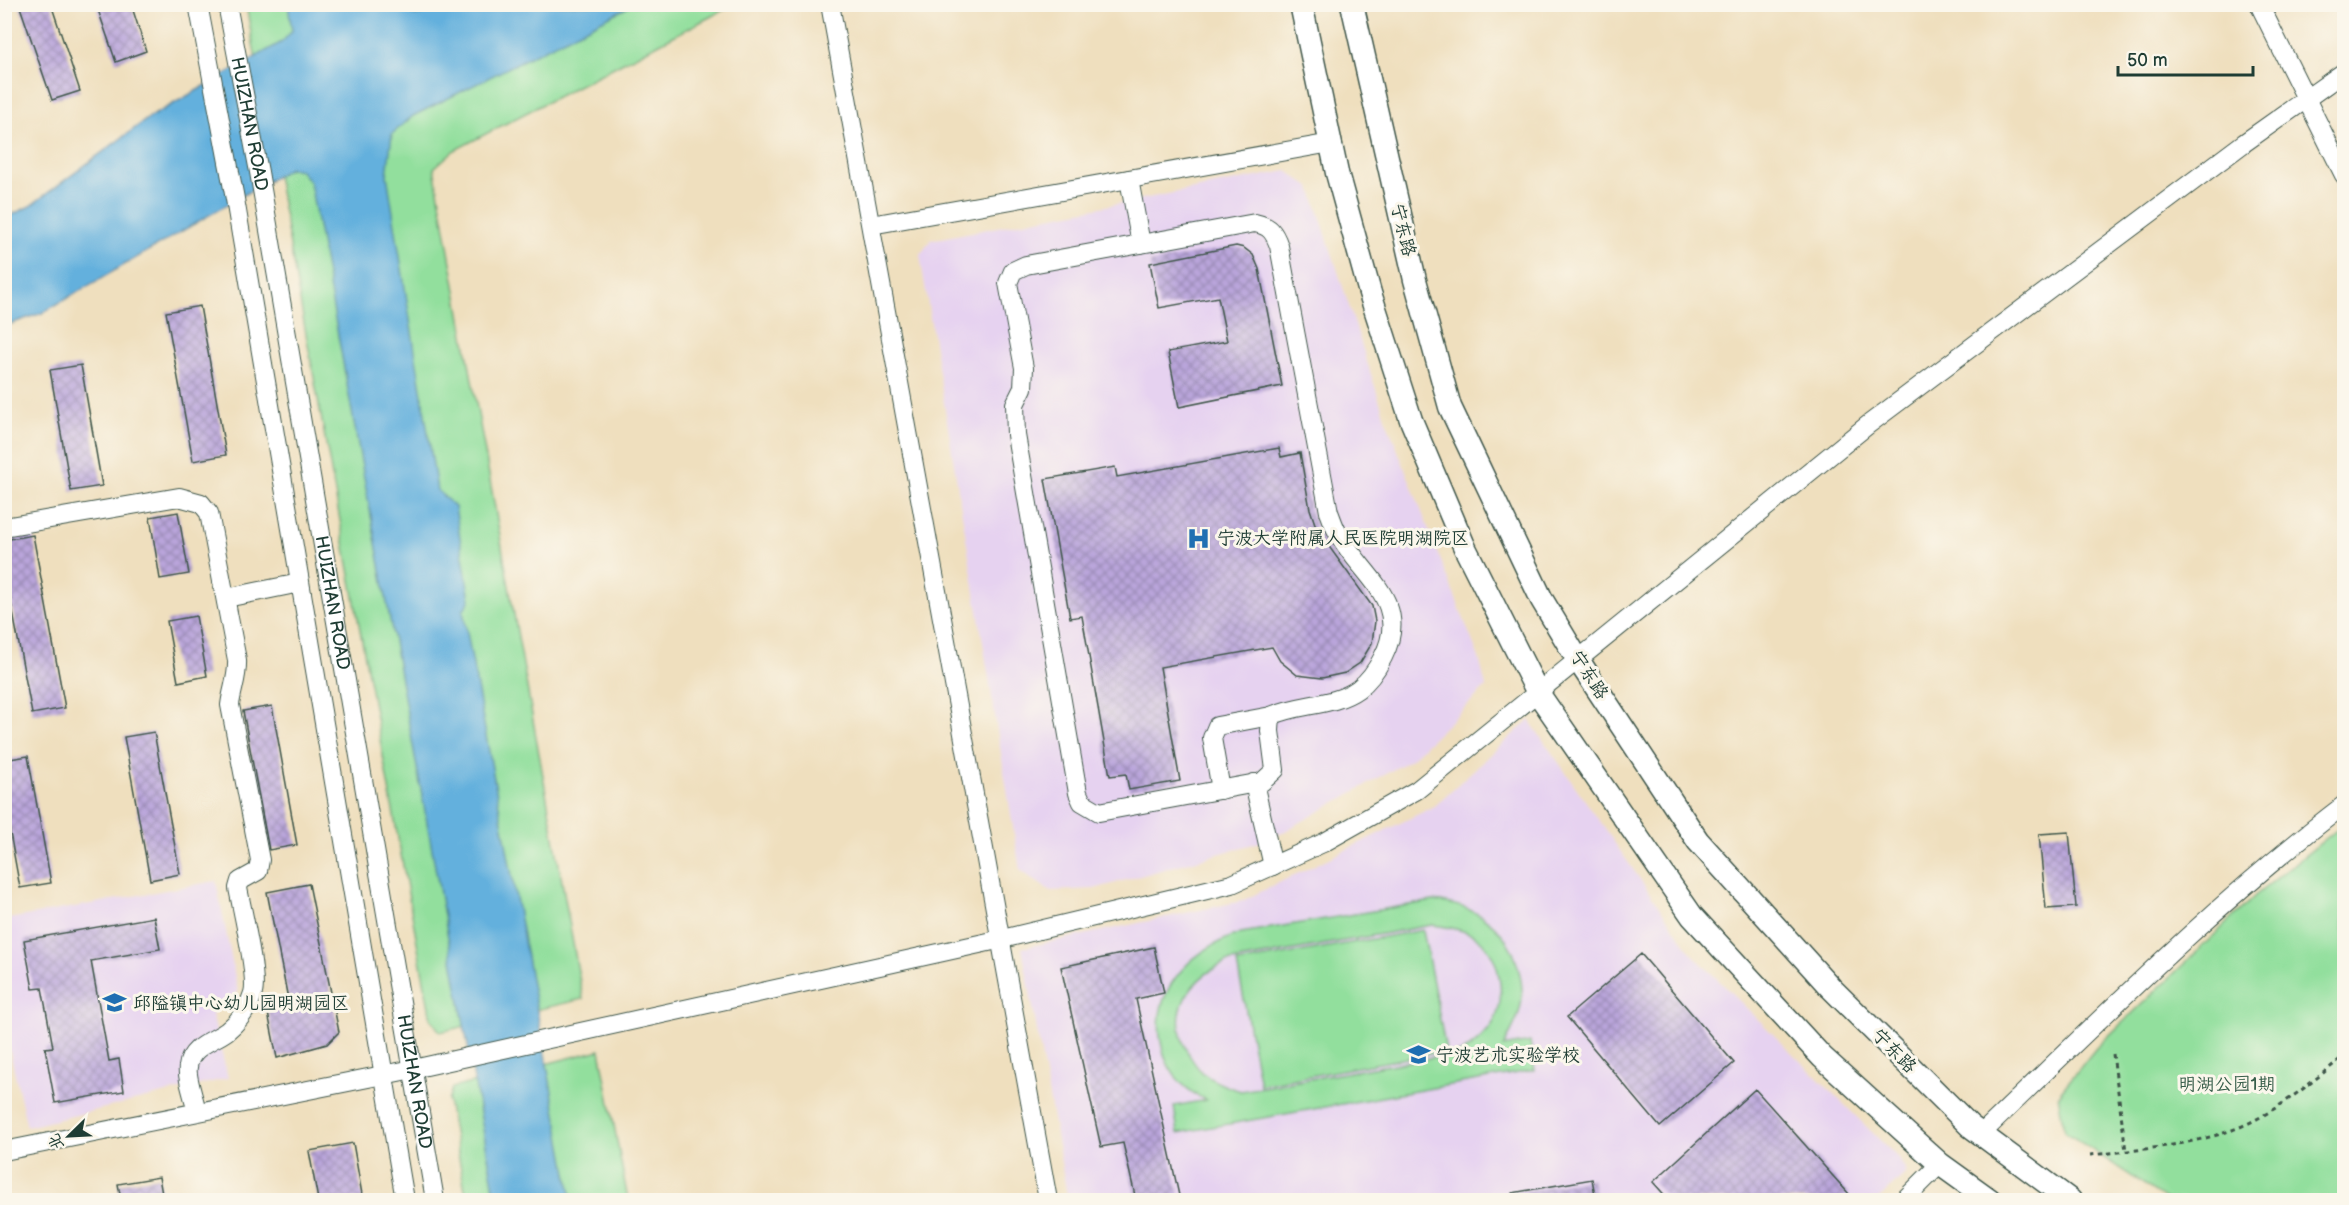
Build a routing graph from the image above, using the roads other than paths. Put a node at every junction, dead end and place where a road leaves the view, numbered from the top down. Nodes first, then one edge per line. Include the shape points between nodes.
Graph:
1 (198, 4) edge
2 (227, 4) edge
3 (830, 4) edge
4 (1302, 4) edge
5 (1352, 4) edge
6 (2259, 4) edge
7 (2344, 72) edge
8 (2305, 99) junction
9 (1331, 143) junction
10 (2344, 175) edge
11 (1129, 179) junction
12 (871, 225) junction
13 (1141, 244) junction
14 (4, 527) edge
15 (300, 583) junction
16 (226, 598) junction
17 (1578, 660) junction
18 (1538, 693) junction
19 (1272, 716) junction
20 (1254, 783) junction
21 (1221, 790) junction
22 (2344, 805) edge
23 (1273, 866) junction
24 (1002, 939) junction
25 (412, 1070) junction
26 (383, 1075) junction
27 (197, 1112) junction
28 (1981, 1134) junction
29 (4, 1151) edge
30 (1940, 1164) junction
31 (405, 1200) edge
32 (435, 1200) edge
33 (1048, 1200) edge
34 (1904, 1200) edge
35 (1990, 1200) edge
36 (2070, 1200) edge

1 - 15 street, HUIZHAN ROAD
2 - 25 street, HUIZHAN ROAD
3 - 12 street
4 - 9 main road
5 - 17 main road, 宁东路 via 1413,269 1450,406 1542,600
6 - 8 street
7 - 8 street
8 - 10 street
8 - 17 street via 1869,424
9 - 11 street
9 - 18 main road via 1370,293 1411,420 1465,548
11 - 12 street
11 - 13 street
12 - 24 street
13 - 19 street via 1255,223 1267,225 1275,233 1329,512 1338,534 1372,578 1388,607 1392,628 1389,645 1376,670 1358,689 1325,703
13 - 21 street via 1026,265 1013,271 1008,283 1024,368 1014,424 1082,802 1099,812
14 - 16 street via 189,498 201,503 209,513
15 - 16 street
15 - 26 street, HUIZHAN ROAD
16 - 27 street via 238,673 230,705 260,860 258,872 240,881 238,888 254,991 246,1012 227,1031 193,1054 188,1067
17 - 18 street
17 - 28 main road, 宁东路 via 1698,841 1831,988
18 - 23 street via 1417,790
18 - 30 main road via 1692,916 1822,1057
19 - 20 street via 1275,770 1262,782
19 - 21 street via 1217,726 1212,738
20 - 21 street
20 - 23 street
22 - 28 street via 2174,950
23 - 24 street via 1232,884
24 - 25 street
24 - 33 street
25 - 26 street
25 - 32 street, HUIZHAN ROAD
26 - 27 street
26 - 31 street, HUIZHAN ROAD
27 - 29 street
28 - 36 main road, 宁东路
30 - 34 street
30 - 35 main road

